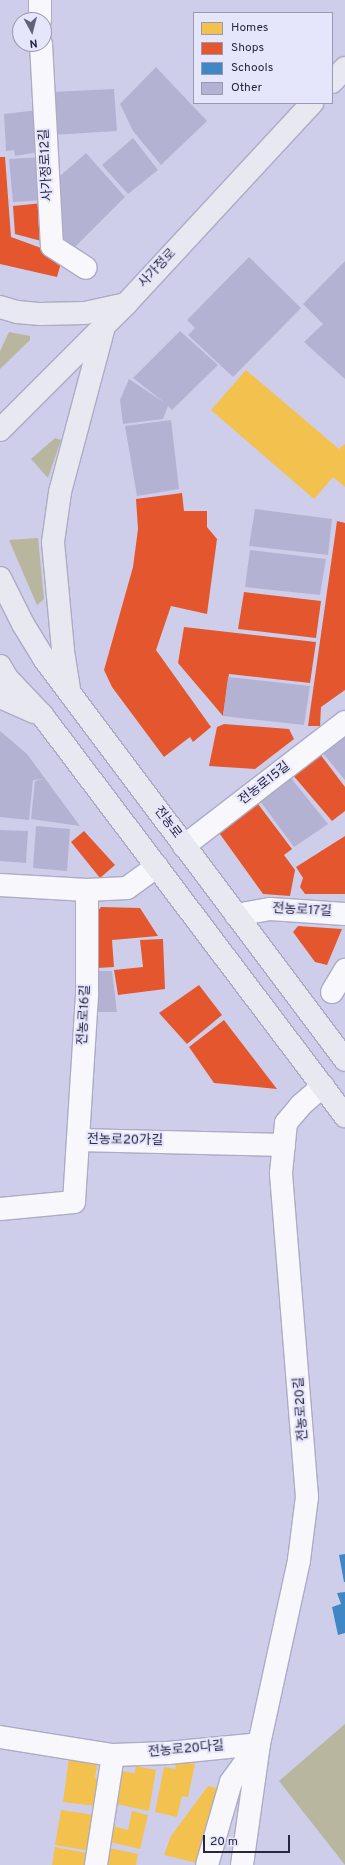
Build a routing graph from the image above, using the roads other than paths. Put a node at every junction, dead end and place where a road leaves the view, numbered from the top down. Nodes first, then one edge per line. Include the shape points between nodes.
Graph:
1 (40, 0) edge
2 (40, 12) edge
3 (41, 52) edge
4 (345, 68) edge
5 (333, 81) edge
6 (311, 104) edge
7 (86, 268) dead end
8 (126, 304) junction
9 (0, 307) edge
10 (105, 326) junction
11 (0, 430) edge
12 (0, 578) edge
13 (0, 666) edge
14 (69, 692) junction
15 (0, 697) edge
16 (42, 715) junction
17 (345, 722) edge
18 (184, 846) junction
19 (157, 866) junction
20 (0, 885) edge
21 (87, 890) junction
22 (345, 914) edge
23 (236, 915) junction
24 (345, 970) edge
25 (332, 992) dead end
26 (345, 1060) edge
27 (323, 1086) junction
28 (345, 1116) edge
29 (79, 1140) junction
30 (284, 1145) junction
31 (0, 1209) edge
32 (0, 1736) edge
33 (259, 1744) junction
34 (113, 1755) junction
35 (96, 1865) edge
36 (207, 1865) edge
37 (242, 1865) edge

1 - 2 street
3 - 7 street, 사가정로12길 via 52,246
4 - 5 main road
6 - 8 main road, 사가정로
8 - 9 main road via 77,313 41,314 17,312
8 - 10 main road, 사가정로
10 - 11 main road, 사가정로
10 - 14 main road via 60,492 53,542
12 - 14 main road, 전농로 via 23,624
13 - 16 main road via 7,678
14 - 18 main road, 전농로
15 - 16 main road
16 - 19 main road
17 - 18 street, 전농로15길
18 - 23 main road, 전농로
19 - 21 street via 127,888
19 - 27 main road
20 - 21 street
21 - 29 street, 전농로16길 via 87,993
22 - 23 street, 전농로17길 via 270,909
23 - 26 main road, 전농로
24 - 25 street
27 - 28 main road
27 - 30 street, 전농로20길 via 301,1105 286,1123
29 - 30 street, 전농로20가길
29 - 31 street, 전농로20가길 via 74,1202
30 - 33 street, 전농로20길 via 281,1173 307,1497 299,1560
32 - 34 street, 전농로20다길
33 - 34 street, 전농로20다길 via 168,1753
33 - 36 street, 전농로20길 via 231,1782
33 - 37 street, 전농로20길
34 - 35 street

